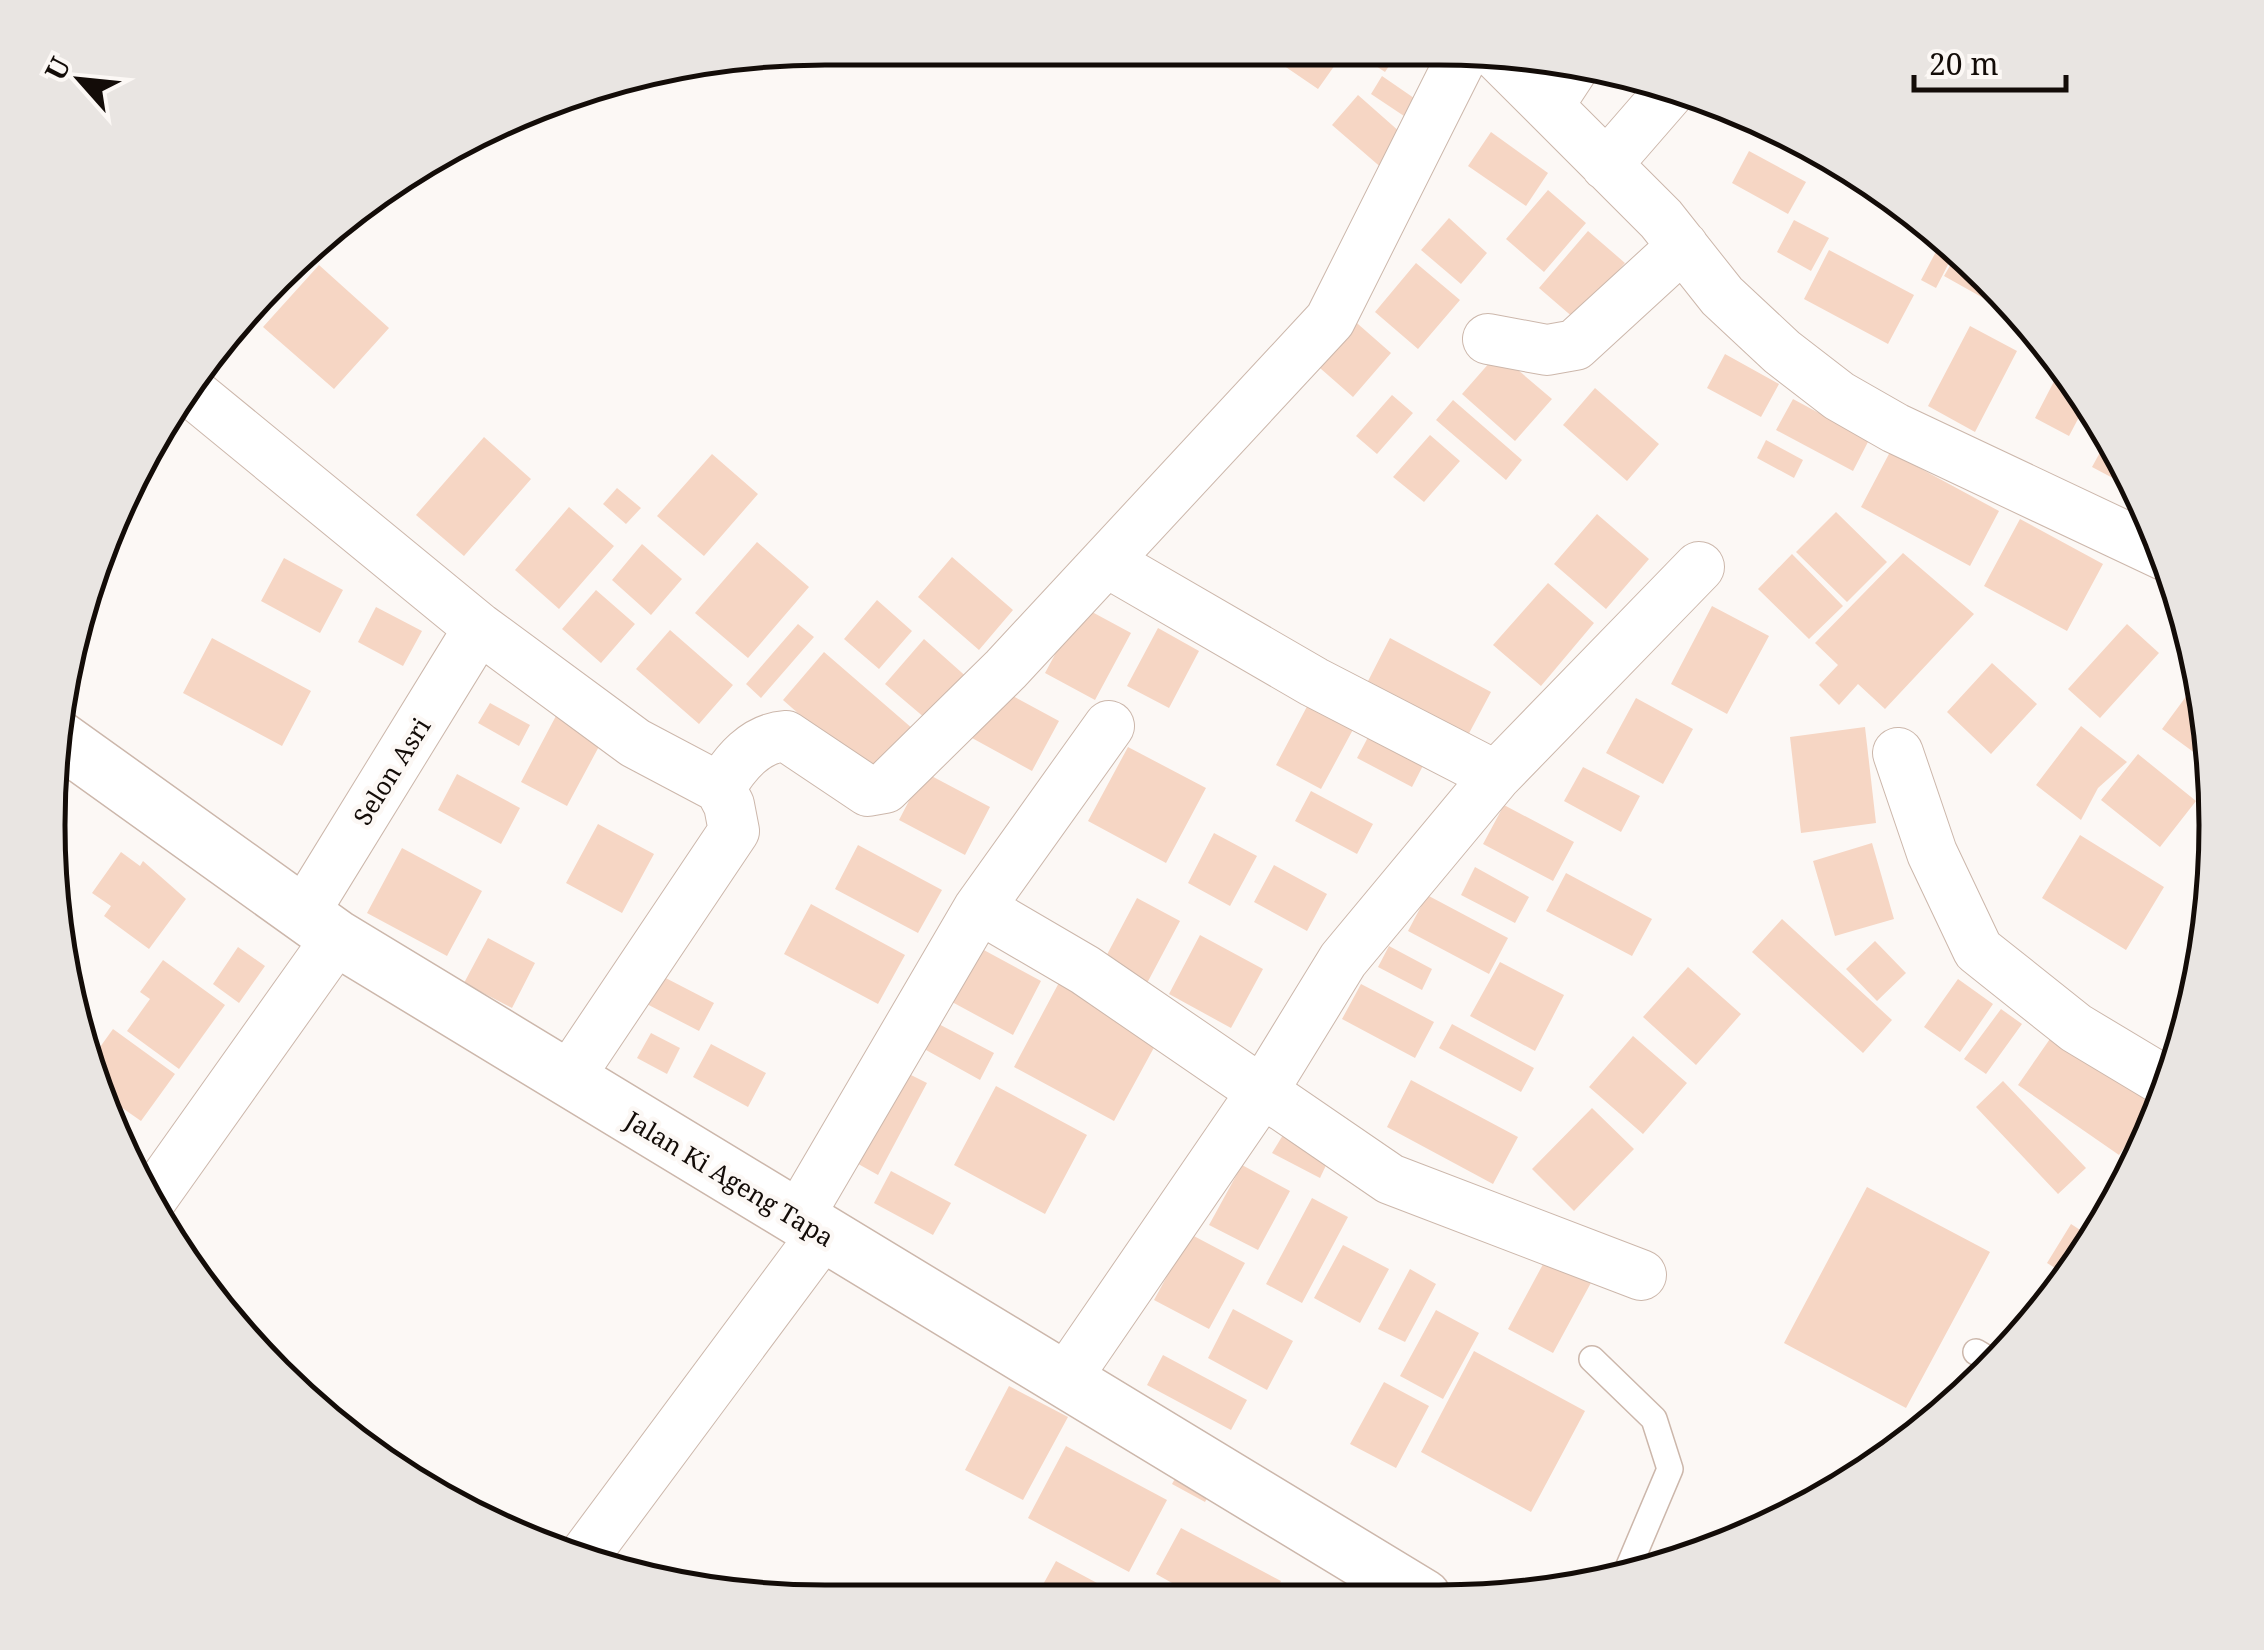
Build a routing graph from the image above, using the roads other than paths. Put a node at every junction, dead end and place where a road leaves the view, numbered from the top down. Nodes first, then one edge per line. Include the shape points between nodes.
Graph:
1 (1458, 66) edge
2 (1531, 71) edge
3 (1562, 86) edge
4 (1663, 99) edge
5 (1606, 164) junction
6 (1682, 246) junction
7 (1488, 339) dead end
8 (197, 397) edge
9 (2146, 546) edge
10 (1107, 562) junction
11 (1699, 566) dead end
12 (479, 628) junction
13 (1109, 726) dead end
14 (70, 746) edge
15 (1898, 752) dead end
16 (1496, 776) junction
17 (720, 788) junction
18 (980, 908) junction
19 (320, 926) junction
20 (2156, 1076) edge
21 (568, 1080) junction
22 (1262, 1092) junction
23 (158, 1189) edge
24 (810, 1227) junction
25 (1641, 1275) dead end
26 (1592, 1359) dead end
27 (1064, 1380) junction
28 (590, 1548) edge
29 (1631, 1560) edge
30 (1405, 1585) edge

1 - 10 street via 1330,320
2 - 3 street
3 - 5 street
4 - 5 street
5 - 6 street
6 - 7 street via 1576,345 1546,350
6 - 9 street via 1722,296 1839,396
8 - 12 street
10 - 16 street via 1314,682
10 - 17 street via 885,788 868,791 786,736 770,737 750,751
11 - 16 street
12 - 17 street via 635,744
12 - 19 street, Selon Asri
13 - 18 street
14 - 19 street, Jalan Ki Ageng Tapa
15 - 20 street via 1932,853 1978,950 2076,1028
16 - 22 street via 1343,960
17 - 21 street via 734,832
18 - 22 street via 1085,970
18 - 24 street
19 - 21 street, Jalan Ki Ageng Tapa
19 - 23 street, Selon Asri
21 - 24 street, Jalan Ki Ageng Tapa
22 - 25 street via 1390,1179
22 - 27 street
24 - 27 street, Jalan Ki Ageng Tapa
24 - 28 street
26 - 29 lane via 1654,1419 1670,1469
27 - 30 street, Jalan Ki Ageng Tapa

